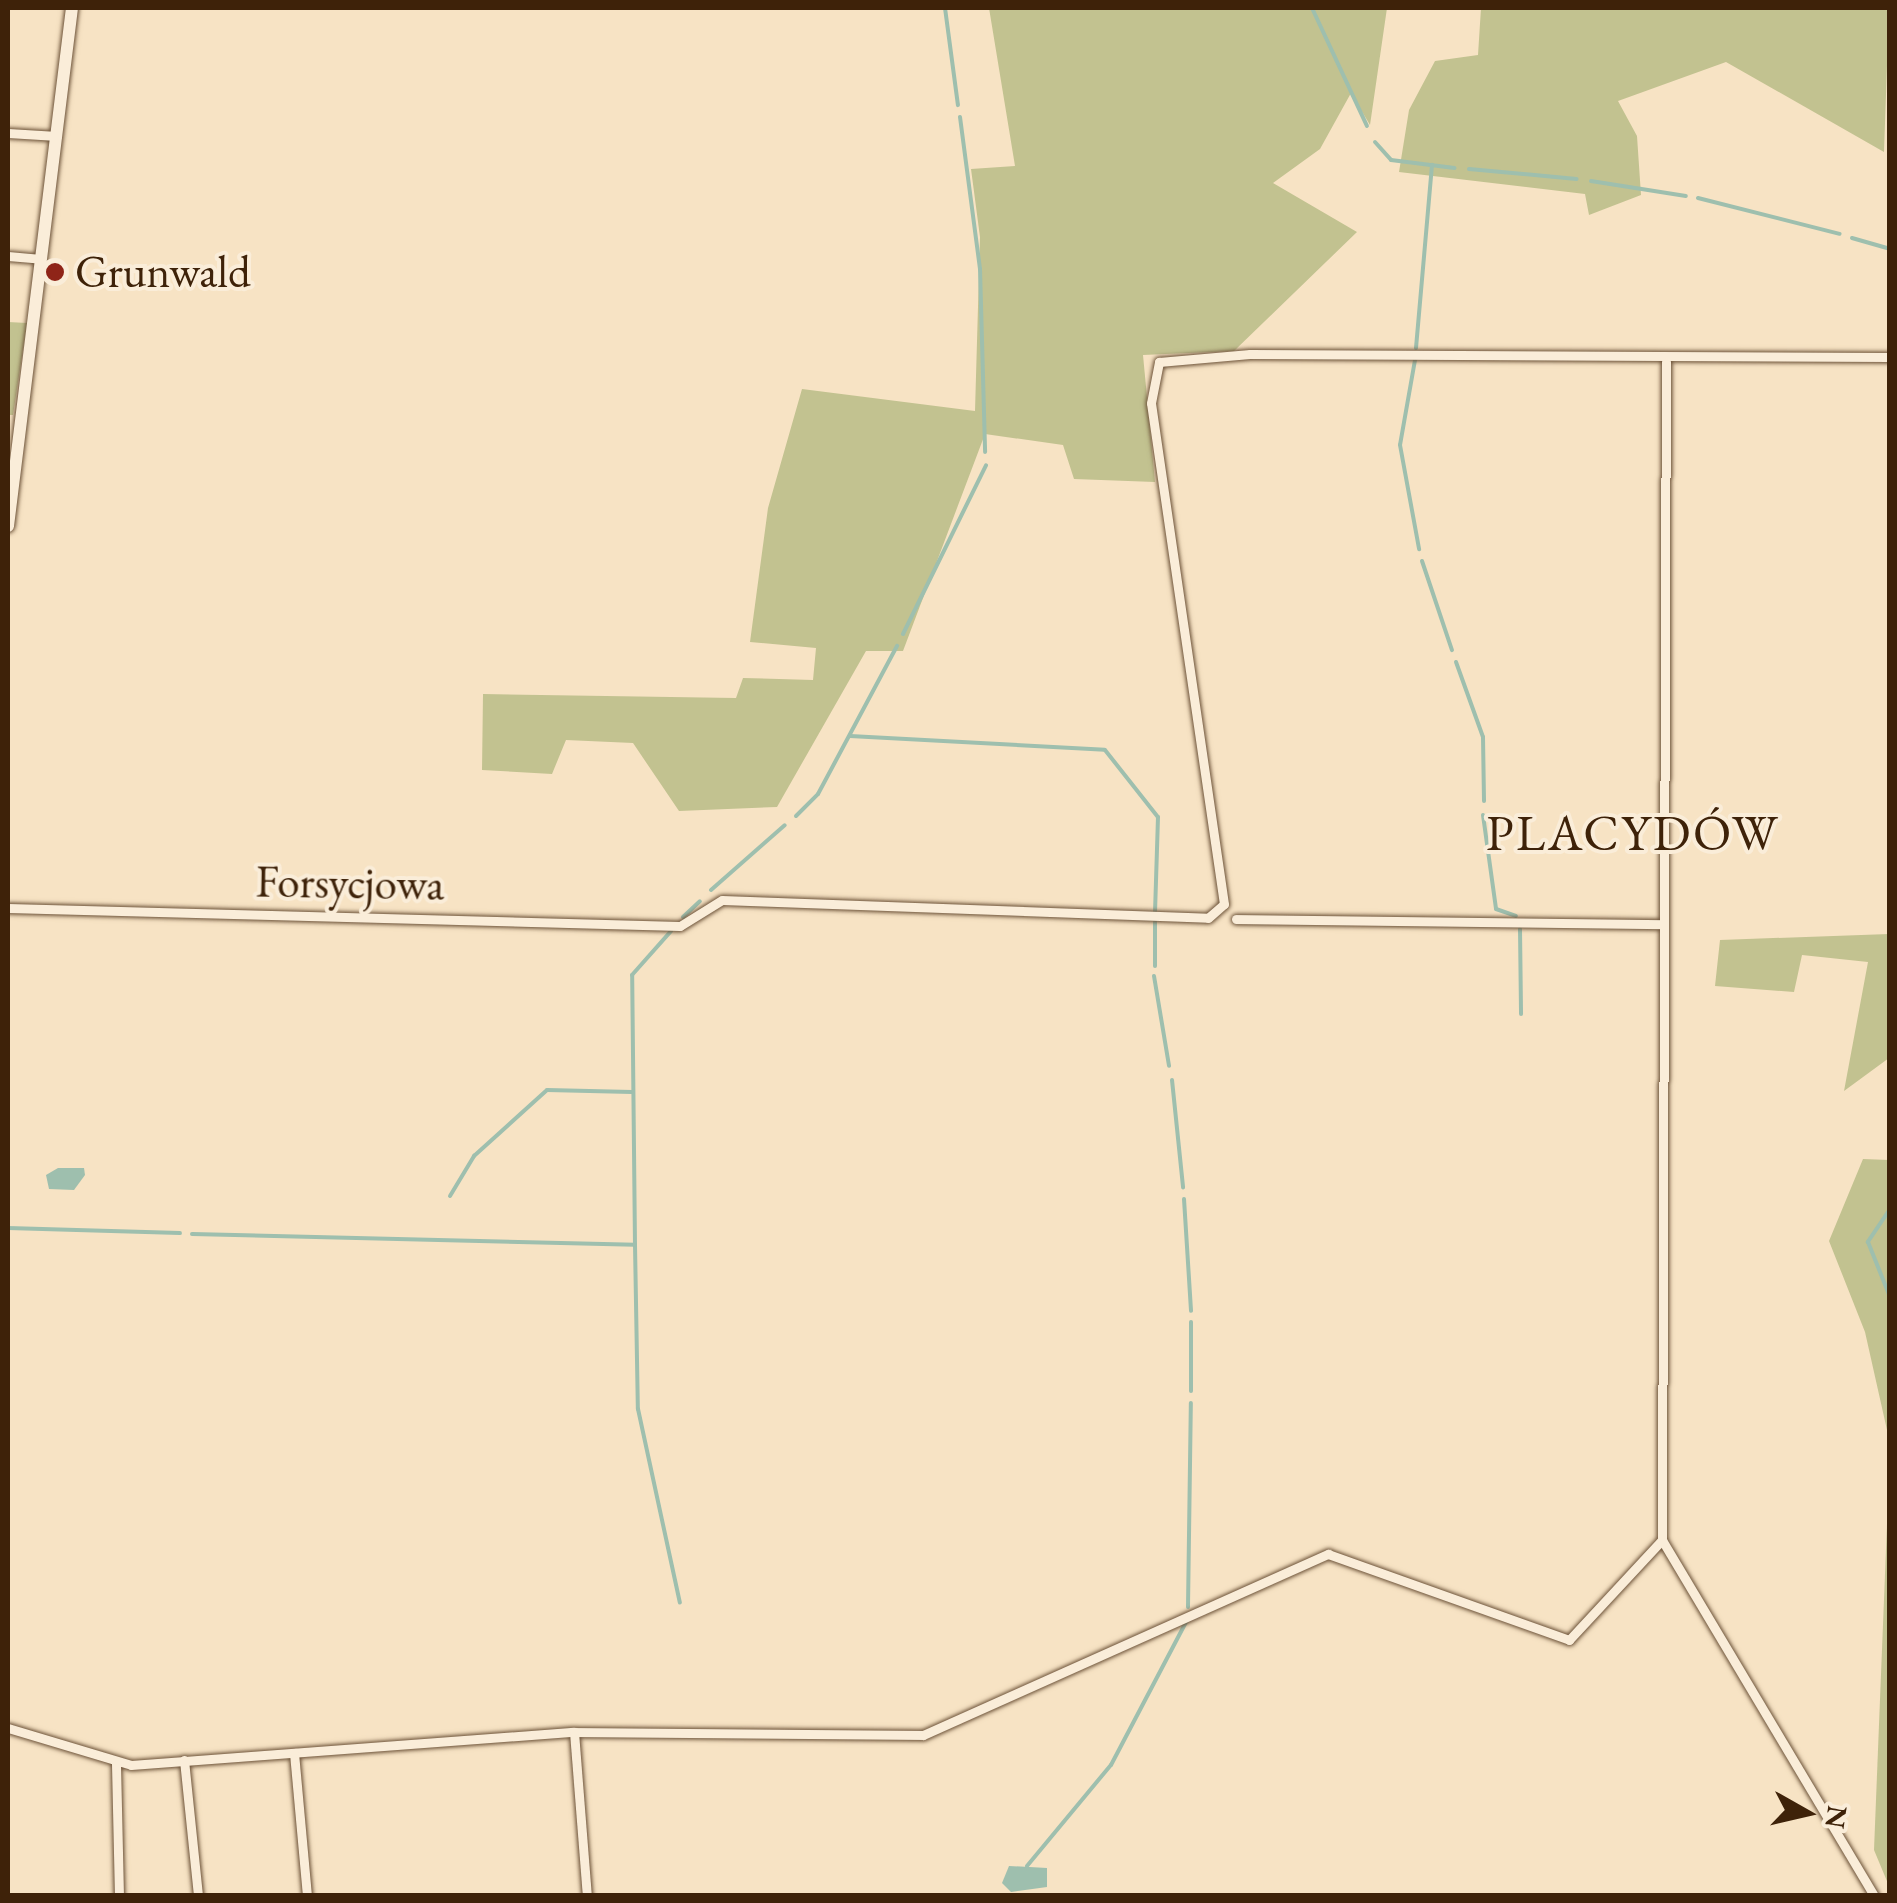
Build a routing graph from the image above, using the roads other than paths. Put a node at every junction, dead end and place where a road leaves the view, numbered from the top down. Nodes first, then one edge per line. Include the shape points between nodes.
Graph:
1 (72, 8) edge
2 (8, 133) edge
3 (57, 136) junction
4 (8, 256) edge
5 (41, 259) junction
6 (1890, 357) edge
7 (1666, 362) junction
8 (14, 418) edge
9 (8, 526) edge
10 (8, 908) edge
11 (1236, 919) dead end
12 (1662, 924) junction
13 (1662, 1540) junction
14 (8, 1728) edge
15 (574, 1732) junction
16 (294, 1753) junction
17 (184, 1760) junction
18 (116, 1764) junction
19 (119, 1896) edge
20 (198, 1896) edge
21 (307, 1896) edge
22 (587, 1896) edge
23 (1874, 1896) edge

1 - 3 street
2 - 3 street
3 - 5 street
4 - 5 street
5 - 8 street
6 - 7 street
7 - 10 street, Forsycjowa via 1178,355 1154,368 1161,481 1224,904 1218,914 722,900 691,922
7 - 12 street
8 - 9 street
11 - 12 street
12 - 13 street
13 - 15 street via 1568,1640 1328,1554 923,1734
13 - 23 street
14 - 18 street
15 - 16 street
15 - 22 street
16 - 17 street
16 - 21 street
17 - 18 street
17 - 20 street
18 - 19 street

